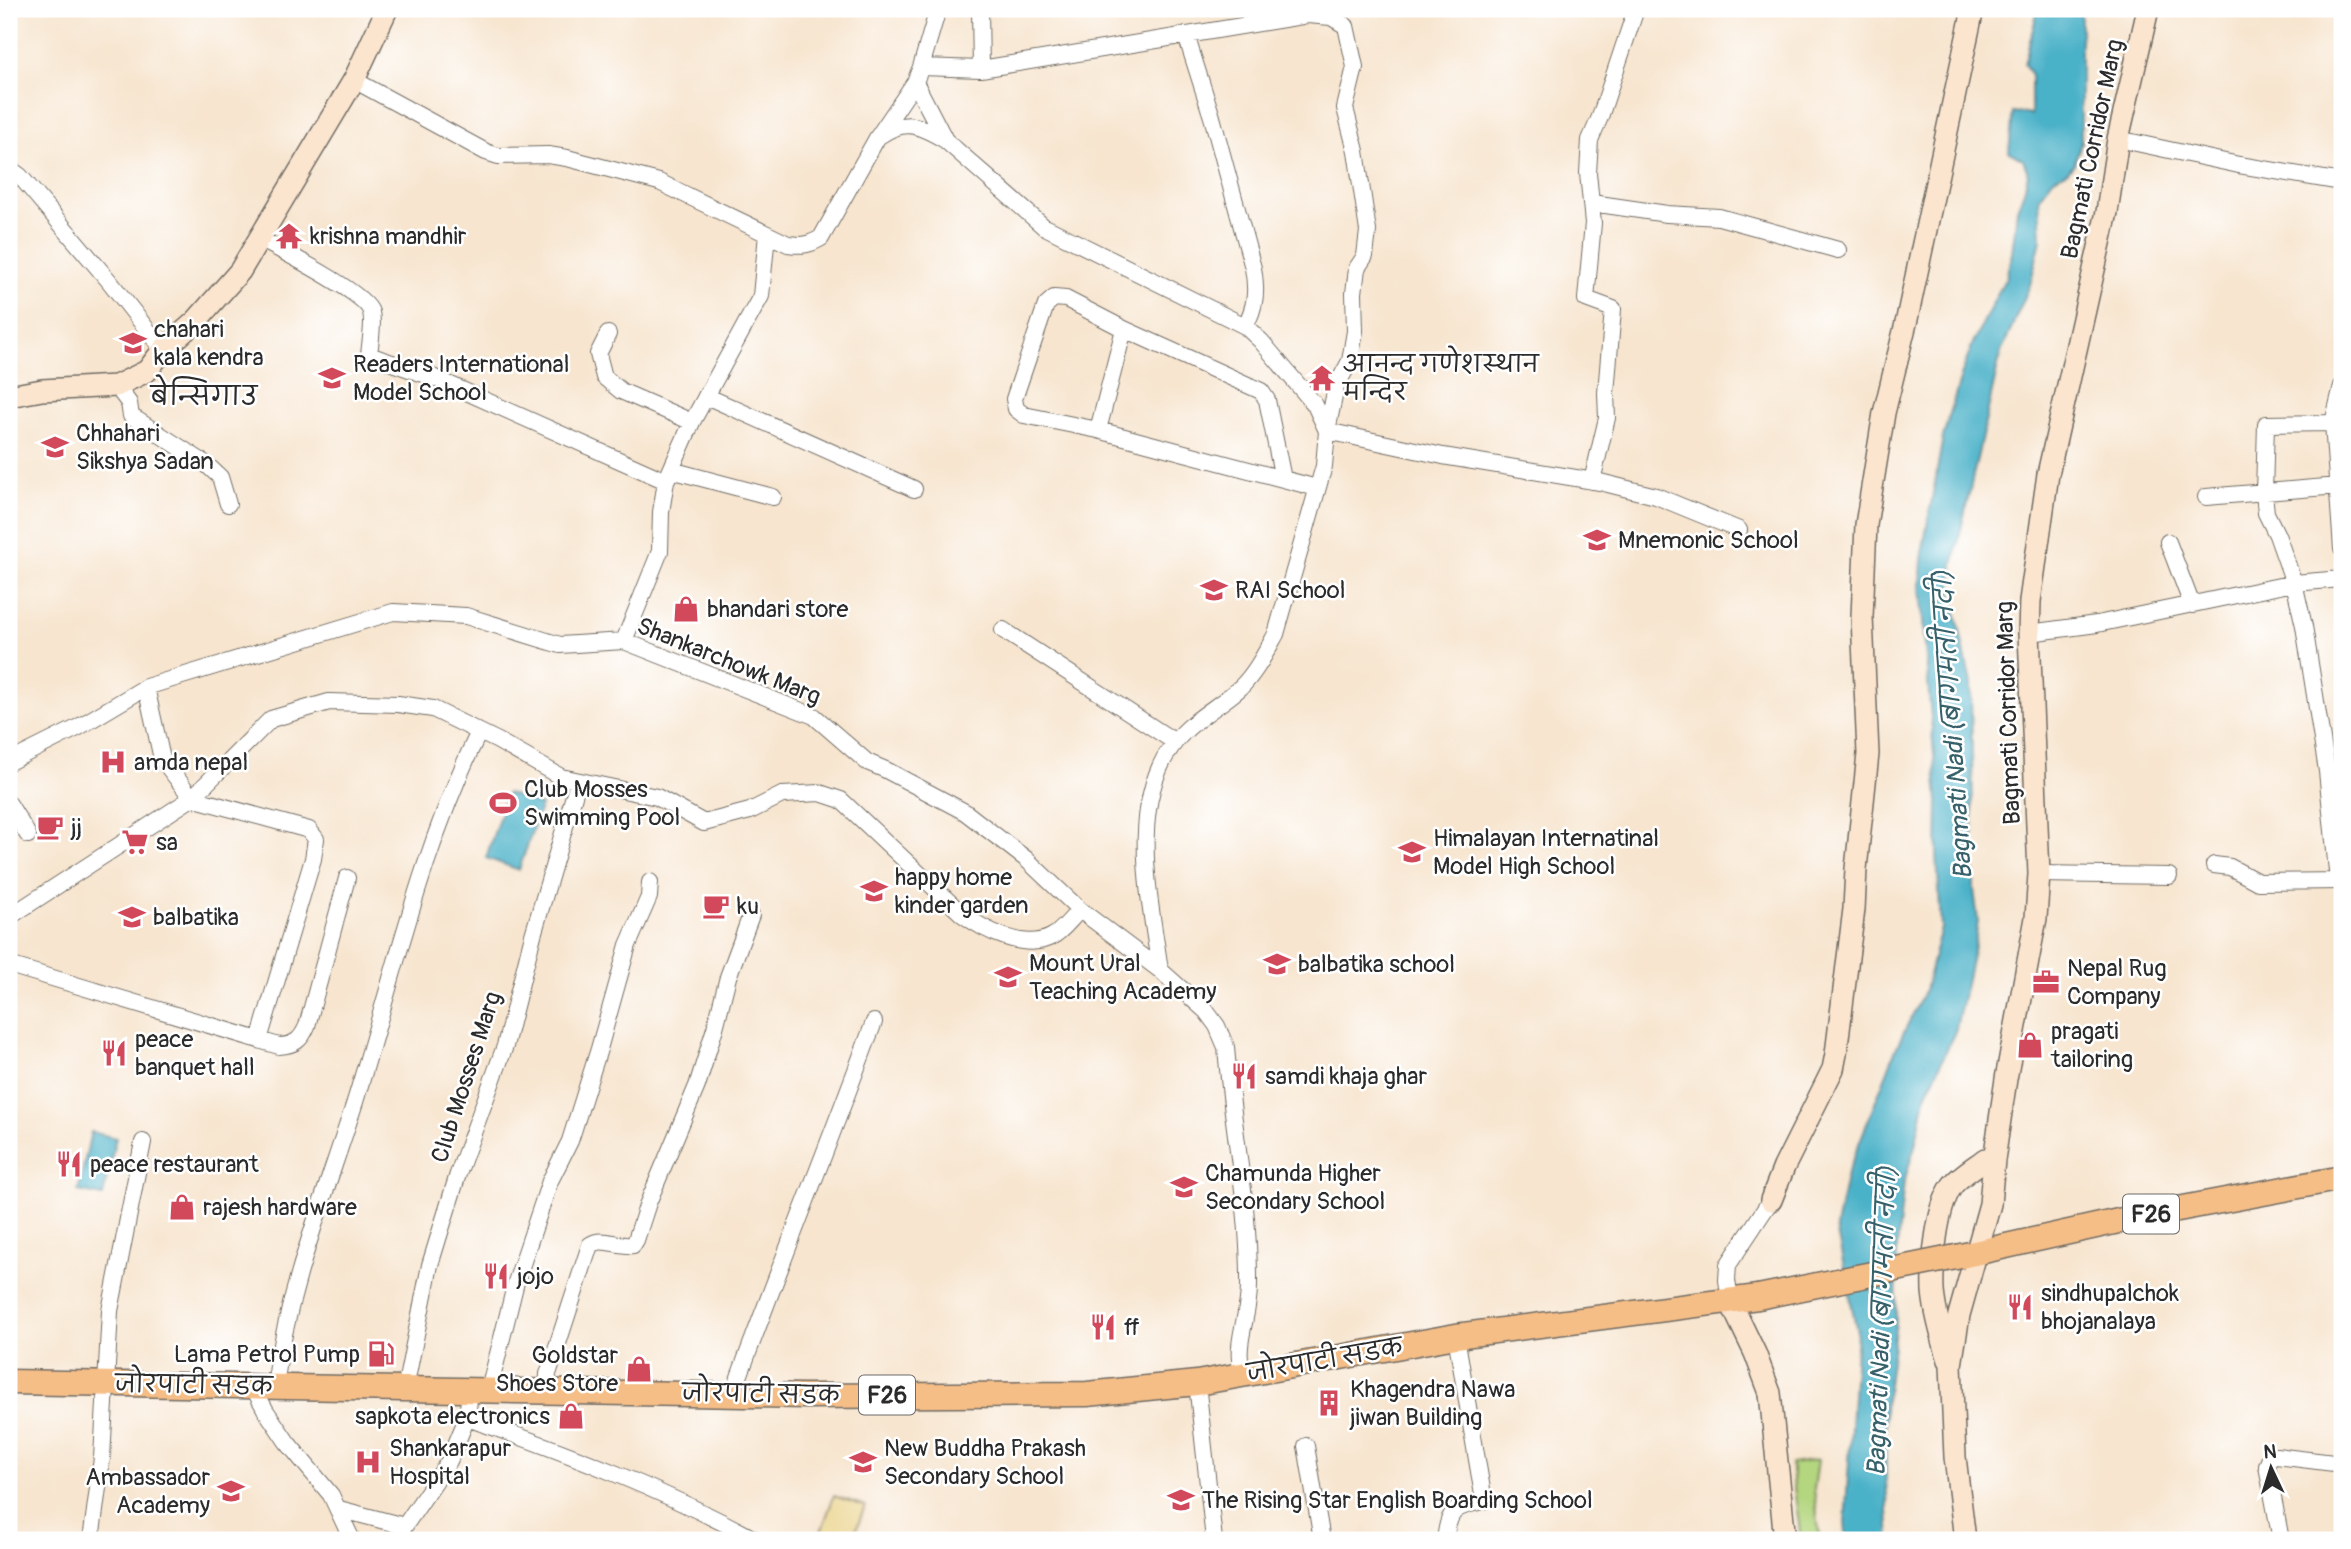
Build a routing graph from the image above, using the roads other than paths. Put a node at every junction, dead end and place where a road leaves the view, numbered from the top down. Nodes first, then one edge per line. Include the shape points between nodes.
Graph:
1 (387, 9) edge
2 (938, 9) edge
3 (980, 9) edge
4 (1636, 9) edge
5 (1973, 9) edge
6 (2148, 9) edge
7 (1186, 35) junction
8 (981, 69) junction
9 (918, 74) junction
10 (354, 80) junction
11 (877, 138) junction
12 (2118, 139) junction
13 (945, 140) junction
14 (9, 168) edge
15 (2342, 181) edge
16 (1592, 203) junction
17 (767, 234) junction
18 (258, 238) junction
19 (1838, 250) dead end
20 (1245, 326) junction
21 (1124, 329) junction
22 (608, 334) dead end
23 (163, 350) junction
24 (116, 386) junction
25 (2342, 386) edge
26 (9, 396) edge
27 (706, 396) junction
28 (692, 422) junction
29 (2333, 423) junction
30 (1098, 430) junction
31 (1327, 431) junction
32 (669, 475) junction
33 (1283, 479) junction
34 (1592, 481) junction
35 (2338, 486) junction
36 (1317, 488) junction
37 (914, 489) dead end
38 (2264, 493) junction
39 (773, 497) dead end
40 (2206, 497) dead end
41 (228, 504) dead end
42 (1740, 530) dead end
43 (2168, 542) dead end
44 (2342, 549) edge
45 (2342, 579) edge
46 (2294, 583) junction
47 (2192, 605) junction
48 (1003, 629) dead end
49 (2029, 633) junction
50 (624, 641) junction
51 (146, 687) junction
52 (479, 732) junction
53 (1175, 742) junction
54 (9, 762) edge
55 (578, 782) junction
56 (192, 798) junction
57 (9, 804) edge
58 (28, 835) dead end
59 (2214, 865) dead end
60 (2039, 874) junction
61 (2169, 876) dead end
62 (346, 878) dead end
63 (2340, 881) edge
64 (650, 882) dead end
65 (1080, 910) junction
66 (751, 915) dead end
67 (9, 917) edge
68 (9, 965) edge
69 (1160, 970) junction
70 (874, 1022) dead end
71 (259, 1040) junction
72 (143, 1142) dead end
73 (1994, 1160) junction
74 (2342, 1178) edge
75 (1771, 1200) joint
76 (1968, 1255) junction
77 (1730, 1301) junction
78 (1456, 1336) junction
79 (1951, 1365) junction
80 (1242, 1375) junction
81 (9, 1382) edge
82 (1197, 1383) junction
83 (107, 1384) junction
84 (264, 1386) junction
85 (405, 1389) junction
86 (480, 1390) junction
87 (547, 1391) junction
88 (735, 1395) junction
89 (467, 1418) junction
90 (1306, 1446) dead end
91 (2342, 1464) edge
92 (339, 1509) junction
93 (399, 1533) edge
94 (91, 1540) edge
95 (352, 1540) edge
96 (756, 1540) edge
97 (1214, 1540) edge
98 (1322, 1540) edge
99 (1445, 1540) edge
100 (1785, 1540) edge
101 (1965, 1540) edge
102 (2281, 1540) edge

1 - 10 street
2 - 9 street
3 - 8 street
4 - 16 street via 1590,139
5 - 75 street via 1884,413 1866,525 1862,617 1868,754 1836,1054
6 - 12 street, Bagmati Corridor Marg
7 - 8 street
7 - 20 street via 1253,268 1253,312
7 - 31 street via 1308,15 1331,17 1346,26 1355,67 1345,108 1368,231 1365,256 1356,268 1350,361 1336,387
8 - 9 street
9 - 11 street
9 - 13 street
10 - 17 street via 486,152 567,158 659,182
10 - 18 street
11 - 13 street via 892,127 907,125 922,127
11 - 17 street via 821,238 801,246
12 - 15 street
12 - 49 street, Bagmati Corridor Marg via 2107,212 2048,474
13 - 20 street via 1043,226
14 - 23 street
16 - 19 street via 1719,217
16 - 34 street via 1586,299 1613,309 1608,418
17 - 27 street via 761,296
18 - 23 street via 240,271
18 - 32 street via 364,301 371,312 369,355
20 - 31 street via 1315,405
21 - 30 street
21 - 30 street via 1066,299 1054,298 1046,305 1014,399 1016,409 1024,415
21 - 33 street via 1261,391
22 - 28 street via 598,354 604,377 621,391
23 - 24 street via 147,372
24 - 26 street
24 - 41 street via 129,402 131,416 220,478
25 - 29 street
27 - 28 street
27 - 37 street
28 - 32 street
29 - 35 street
29 - 38 street via 2266,424
30 - 33 street
31 - 34 street
31 - 36 street
32 - 39 street
32 - 50 street via 661,512 660,551
33 - 36 street
34 - 42 street via 1656,496
35 - 38 street
35 - 44 street
36 - 53 street via 1276,634 1241,686
38 - 40 street
38 - 46 street via 2266,513
43 - 47 street
45 - 46 street
46 - 47 street
46 - 63 street via 2327,771
47 - 49 street
48 - 53 street
49 - 60 street, Bagmati Corridor Marg
50 - 51 street, Shankarchowk Marg via 560,645 467,616 393,612
50 - 65 street, Shankarchowk Marg via 814,716 867,762 965,812 1026,859
51 - 54 street, Shankarchowk Marg
51 - 56 street via 162,759
52 - 55 street via 561,778
52 - 56 street via 433,709 328,702 271,719
52 - 84 street via 428,858
53 - 69 street via 1157,776 1146,820 1147,880
55 - 65 street via 657,797 704,823 750,811 782,795 820,793 841,800 978,926 1038,942 1053,936
55 - 85 street, Club Mosses Marg via 505,1046 430,1265
56 - 67 street
56 - 71 street via 309,830 316,839
57 - 58 street
59 - 63 street via 2230,867 2258,882
60 - 61 street
60 - 73 street, Bagmati Corridor Marg via 2036,918
62 - 71 street via 302,1037 294,1045
64 - 86 street via 649,897 628,945 569,1141
65 - 69 street, Shankarchowk Marg
66 - 87 street via 697,1086 636,1240 627,1246 603,1241 590,1245 548,1374
68 - 71 street
69 - 80 street, Shankarchowk Marg via 1206,1011 1226,1047 1250,1289 1238,1353
70 - 88 street
72 - 83 street via 110,1311
73 - 76 street, Bagmati Corridor Marg via 1990,1204
73 - 79 street via 1985,1159 1952,1184 1937,1236 1933,1292
74 - 76 main road, F26
75 - 77 street via 1728,1265
76 - 77 main road, जोरपाटी सडक / F26, bridge
76 - 79 street, Bagmati Corridor Marg
77 - 78 main road, जोरपाटी सडक / F26
77 - 100 street via 1770,1392
78 - 80 main road, जोरपाटी सडक / F26
78 - 99 street via 1484,1500 1460,1506 1449,1517
79 - 101 street
80 - 82 main road, जोरपाटी सडक / F26
81 - 83 main road, जोरपाटी सडक / F26
82 - 88 main road, जोरपाटी सडक / F26 via 1087,1394
82 - 97 street
83 - 84 main road, जोरपाटी सडक / F26
83 - 94 street
84 - 85 main road, जोरपाटी सडक / F26
84 - 92 street via 266,1411
85 - 86 main road, जोरपाटी सडक / F26
86 - 87 main road, जोरपाटी सडक / F26
86 - 89 street
87 - 88 main road, जोरपाटी सडक / F26
89 - 93 street via 449,1461
89 - 96 street via 590,1462
90 - 98 street
91 - 102 street via 2270,1458 2267,1466
92 - 93 street
92 - 95 street

